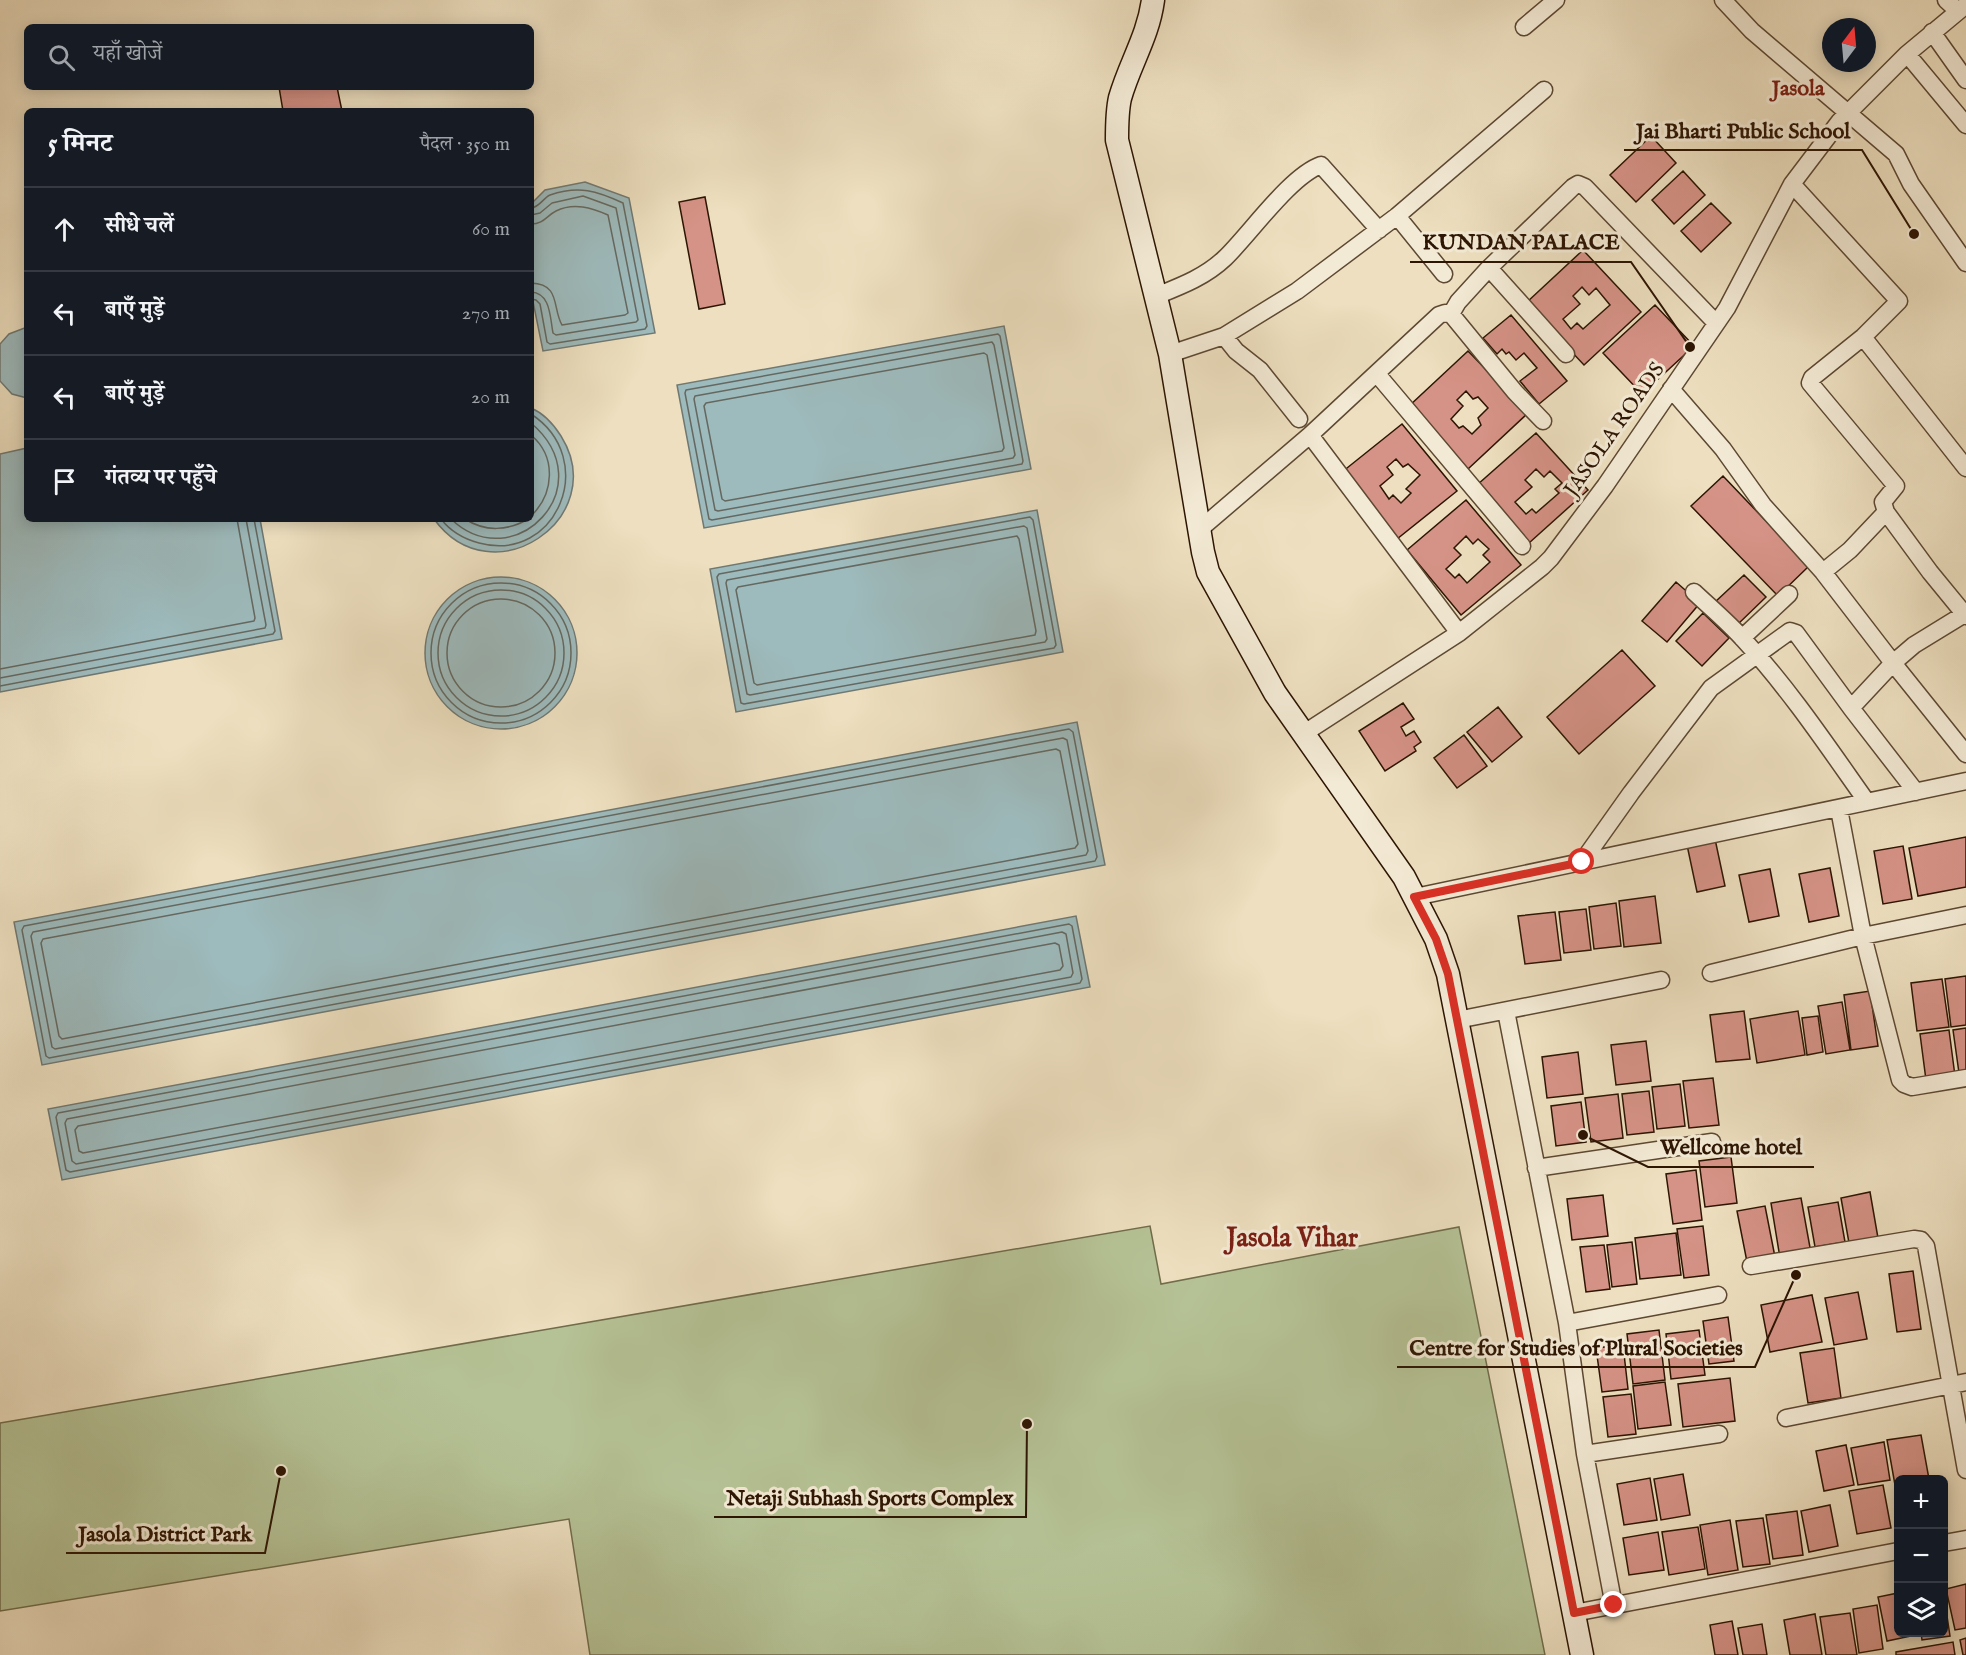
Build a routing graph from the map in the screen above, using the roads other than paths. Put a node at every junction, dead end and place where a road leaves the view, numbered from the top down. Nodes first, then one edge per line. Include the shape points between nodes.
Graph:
1 (1153, 0) edge
2 (1556, 0) edge
3 (1723, 0) edge
4 (1957, 5) edge
5 (1524, 27) dead end
6 (1932, 32) junction
7 (1907, 54) junction
8 (1966, 80) edge
9 (1544, 90) dead end
10 (1848, 112) junction
11 (1966, 125) edge
12 (1792, 184) junction
13 (1397, 216) junction
14 (1379, 230) junction
15 (1966, 263) edge
16 (1489, 268) junction
17 (1444, 274) dead end
18 (1156, 296) junction
19 (1451, 314) junction
20 (1716, 323) junction
21 (1224, 336) junction
22 (1863, 337) junction
23 (1170, 354) junction
24 (1566, 354) dead end
25 (1377, 374) junction
26 (1671, 389) junction
27 (1299, 419) dead end
28 (1543, 421) dead end
29 (1310, 435) junction
30 (1966, 468) edge
31 (1886, 512) junction
32 (1199, 530) junction
33 (1522, 546) dead end
34 (1822, 572) junction
35 (1694, 592) dead end
36 (1789, 594) dead end
37 (1965, 614) edge
38 (1459, 633) junction
39 (1742, 638) junction
40 (1758, 655) junction
41 (1893, 663) junction
42 (1851, 708) junction
43 (1303, 734) junction
44 (1966, 754) edge
45 (1966, 781) edge
46 (1916, 792) junction
47 (1867, 802) junction
48 (1839, 809) junction
49 (1582, 862) junction
50 (1414, 897) junction
51 (1966, 915) edge
52 (1863, 936) junction
53 (1711, 973) dead end
54 (1661, 980) dead end
55 (1506, 1011) junction
56 (1457, 1020) junction
57 (1966, 1078) edge
58 (1712, 1142) dead end
59 (1536, 1168) junction
60 (1751, 1266) dead end
61 (1718, 1295) dead end
62 (1567, 1323) junction
63 (1958, 1384) edge
64 (1786, 1418) dead end
65 (1719, 1434) dead end
66 (1585, 1454) junction
67 (1966, 1470) edge
68 (1966, 1539) edge
69 (1948, 1542) edge
70 (1894, 1552) edge
71 (1614, 1605) junction
72 (1574, 1613) junction
73 (1581, 1655) edge

1 - 18 street via 1146,36 1120,97 1117,117 1118,140
2 - 5 street
3 - 10 street via 1752,32
4 - 6 street, JASOLA ROADS
6 - 7 street, JASOLA ROADS
6 - 8 street
7 - 10 street, JASOLA ROADS
7 - 11 street
9 - 13 street
10 - 12 street, JASOLA ROADS
10 - 15 street via 1896,154 1911,184
12 - 20 street, JASOLA ROADS
12 - 22 street via 1898,298 1899,304
13 - 14 street
13 - 17 street
14 - 18 street via 1321,165 1295,182 1224,259 1197,279
14 - 21 street via 1297,291
16 - 19 street
16 - 20 street via 1578,184
16 - 24 street
18 - 23 street
19 - 25 street via 1439,315
19 - 28 street
20 - 26 street, JASOLA ROADS
21 - 23 street
21 - 27 street via 1260,370
22 - 30 street
22 - 31 street via 1810,383 1896,486 1883,502
23 - 32 street
25 - 29 street
25 - 33 street
26 - 34 street
26 - 38 street, JASOLA ROADS via 1551,558
29 - 32 street
29 - 38 street
31 - 34 street via 1850,550
31 - 37 street
32 - 43 street via 1208,572 1275,693
34 - 41 street
35 - 39 street
36 - 39 street
37 - 41 street via 1914,645
38 - 43 street, JASOLA ROADS
39 - 40 street
40 - 42 street via 1793,630
40 - 47 street
40 - 49 street via 1712,688 1698,704
41 - 42 street
41 - 44 street
42 - 46 street
43 - 50 street
45 - 46 street
46 - 47 street
47 - 48 street
48 - 49 street
48 - 52 street
49 - 50 street
50 - 56 street via 1436,939
51 - 52 street
52 - 53 street
52 - 57 street via 1900,1080 1912,1087
54 - 55 street
55 - 56 street
55 - 59 street
56 - 72 street
58 - 59 street
59 - 62 street
60 - 63 street via 1921,1240 1926,1246
61 - 62 street
62 - 66 street
63 - 64 street
63 - 67 street
65 - 66 street
66 - 71 street
68 - 69 street
70 - 71 street
71 - 72 street
72 - 73 street

